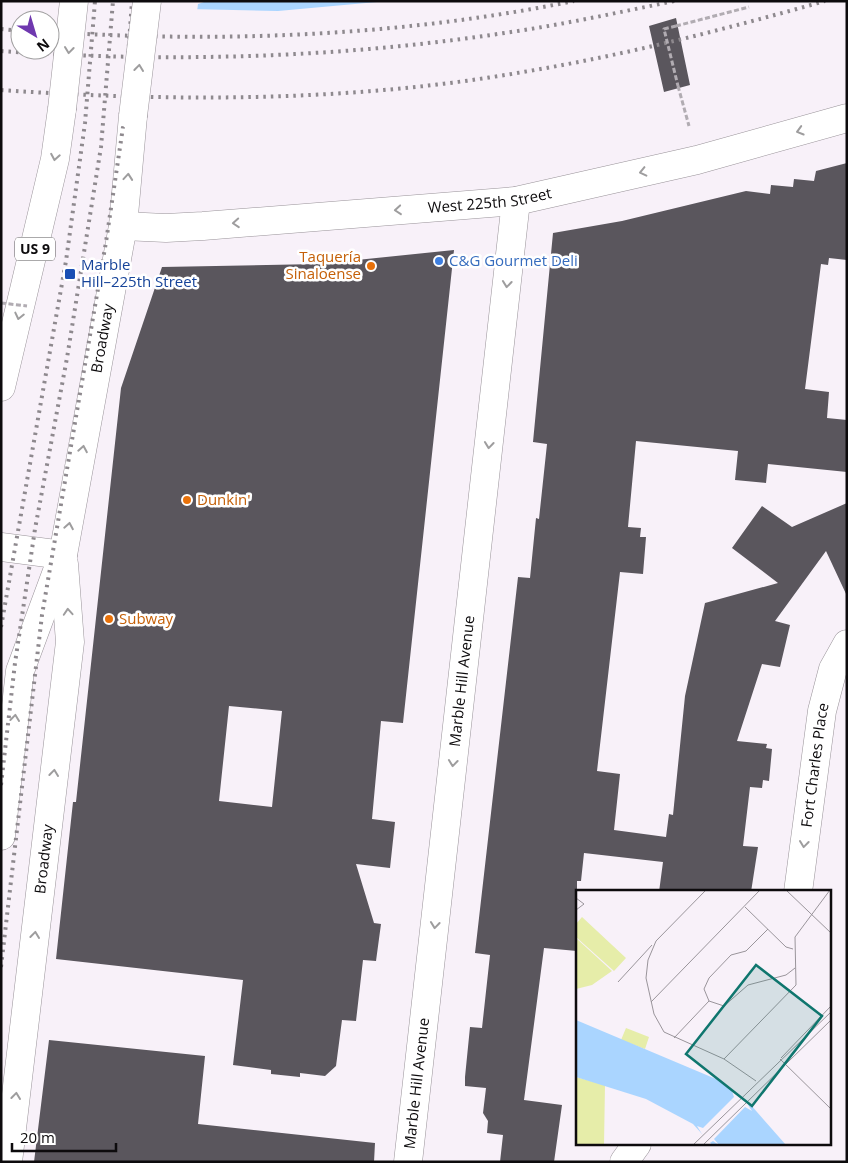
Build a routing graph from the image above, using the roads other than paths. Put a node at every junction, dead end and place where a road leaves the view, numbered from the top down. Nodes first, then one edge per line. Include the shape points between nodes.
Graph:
1 (74, 1) edge
2 (147, 1) edge
3 (847, 118) edge
4 (516, 200) junction
5 (123, 226) junction
6 (1, 387) edge
7 (1, 547) edge
8 (63, 555) junction
9 (847, 644) edge
10 (1, 836) edge
11 (798, 890) edge
12 (636, 1146) edge
13 (8, 1162) edge
14 (408, 1162) edge
15 (624, 1162) edge

1 -> 6 street, US 9, bridge via 55,159
5 -> 2 street, Broadway, bridge
3 -> 4 street, West 225th Street via 697,160
4 -> 5 street, West 225th Street via 203,226
4 -> 14 street, Marble Hill Avenue
8 -> 5 street, Broadway
7 - 8 street
10 -> 8 street, Broadway via 20,671
13 -> 8 street, Broadway via 70,642
9 -> 11 street, Fort Charles Place via 833,669 822,711
12 - 15 street

